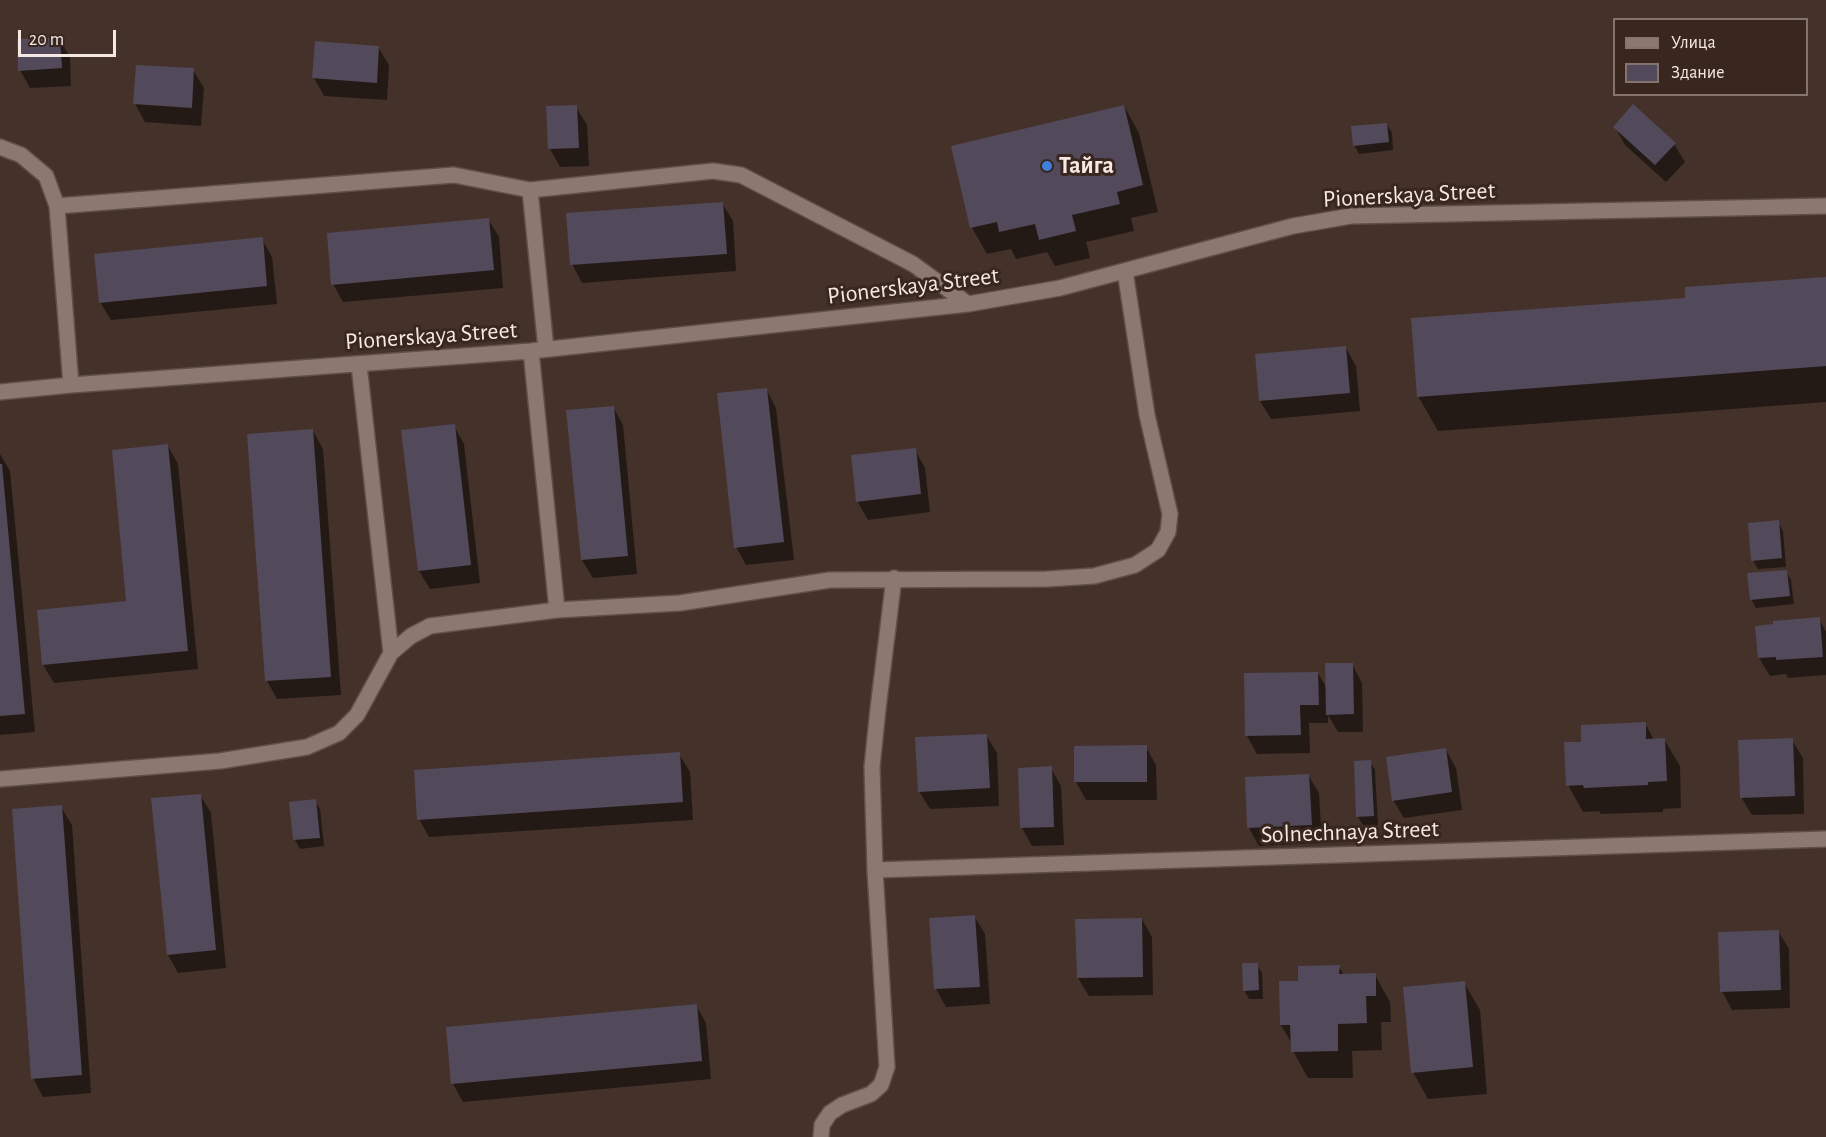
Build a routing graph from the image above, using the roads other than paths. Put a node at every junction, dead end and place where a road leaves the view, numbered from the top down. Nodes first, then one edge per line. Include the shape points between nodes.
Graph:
1 (0, 147) edge
2 (530, 190) junction
3 (57, 206) junction
4 (1826, 206) edge
5 (1125, 271) junction
6 (968, 304) junction
7 (538, 350) junction
8 (359, 365) junction
9 (71, 385) junction
10 (0, 392) edge
11 (894, 578) junction
12 (557, 610) junction
13 (391, 653) junction
14 (0, 779) edge
15 (1826, 839) edge
16 (875, 870) junction
17 (822, 1137) edge

1 - 3 street via 21,155 46,176
2 - 3 street via 454,175
2 - 6 street via 713,171 741,175 913,264
2 - 7 street
3 - 9 street
4 - 5 street, Pionerskaya Street via 1351,216 1293,226
5 - 6 street, Pionerskaya Street via 1060,288
5 - 11 street via 1147,415 1170,514 1168,532 1158,550 1135,565 1094,576
6 - 7 street, Pionerskaya Street
7 - 8 street, Pionerskaya Street
7 - 12 street
8 - 9 street, Pionerskaya Street
8 - 13 street
9 - 10 street, Pionerskaya Street
11 - 12 street via 830,580 680,603
11 - 16 street via 872,767
12 - 13 street via 429,626
13 - 14 street via 357,715 339,733 307,747 220,761
15 - 16 street, Solnechnaya Street
16 - 17 street via 887,1067 880,1085 871,1094 830,1113 822,1125

